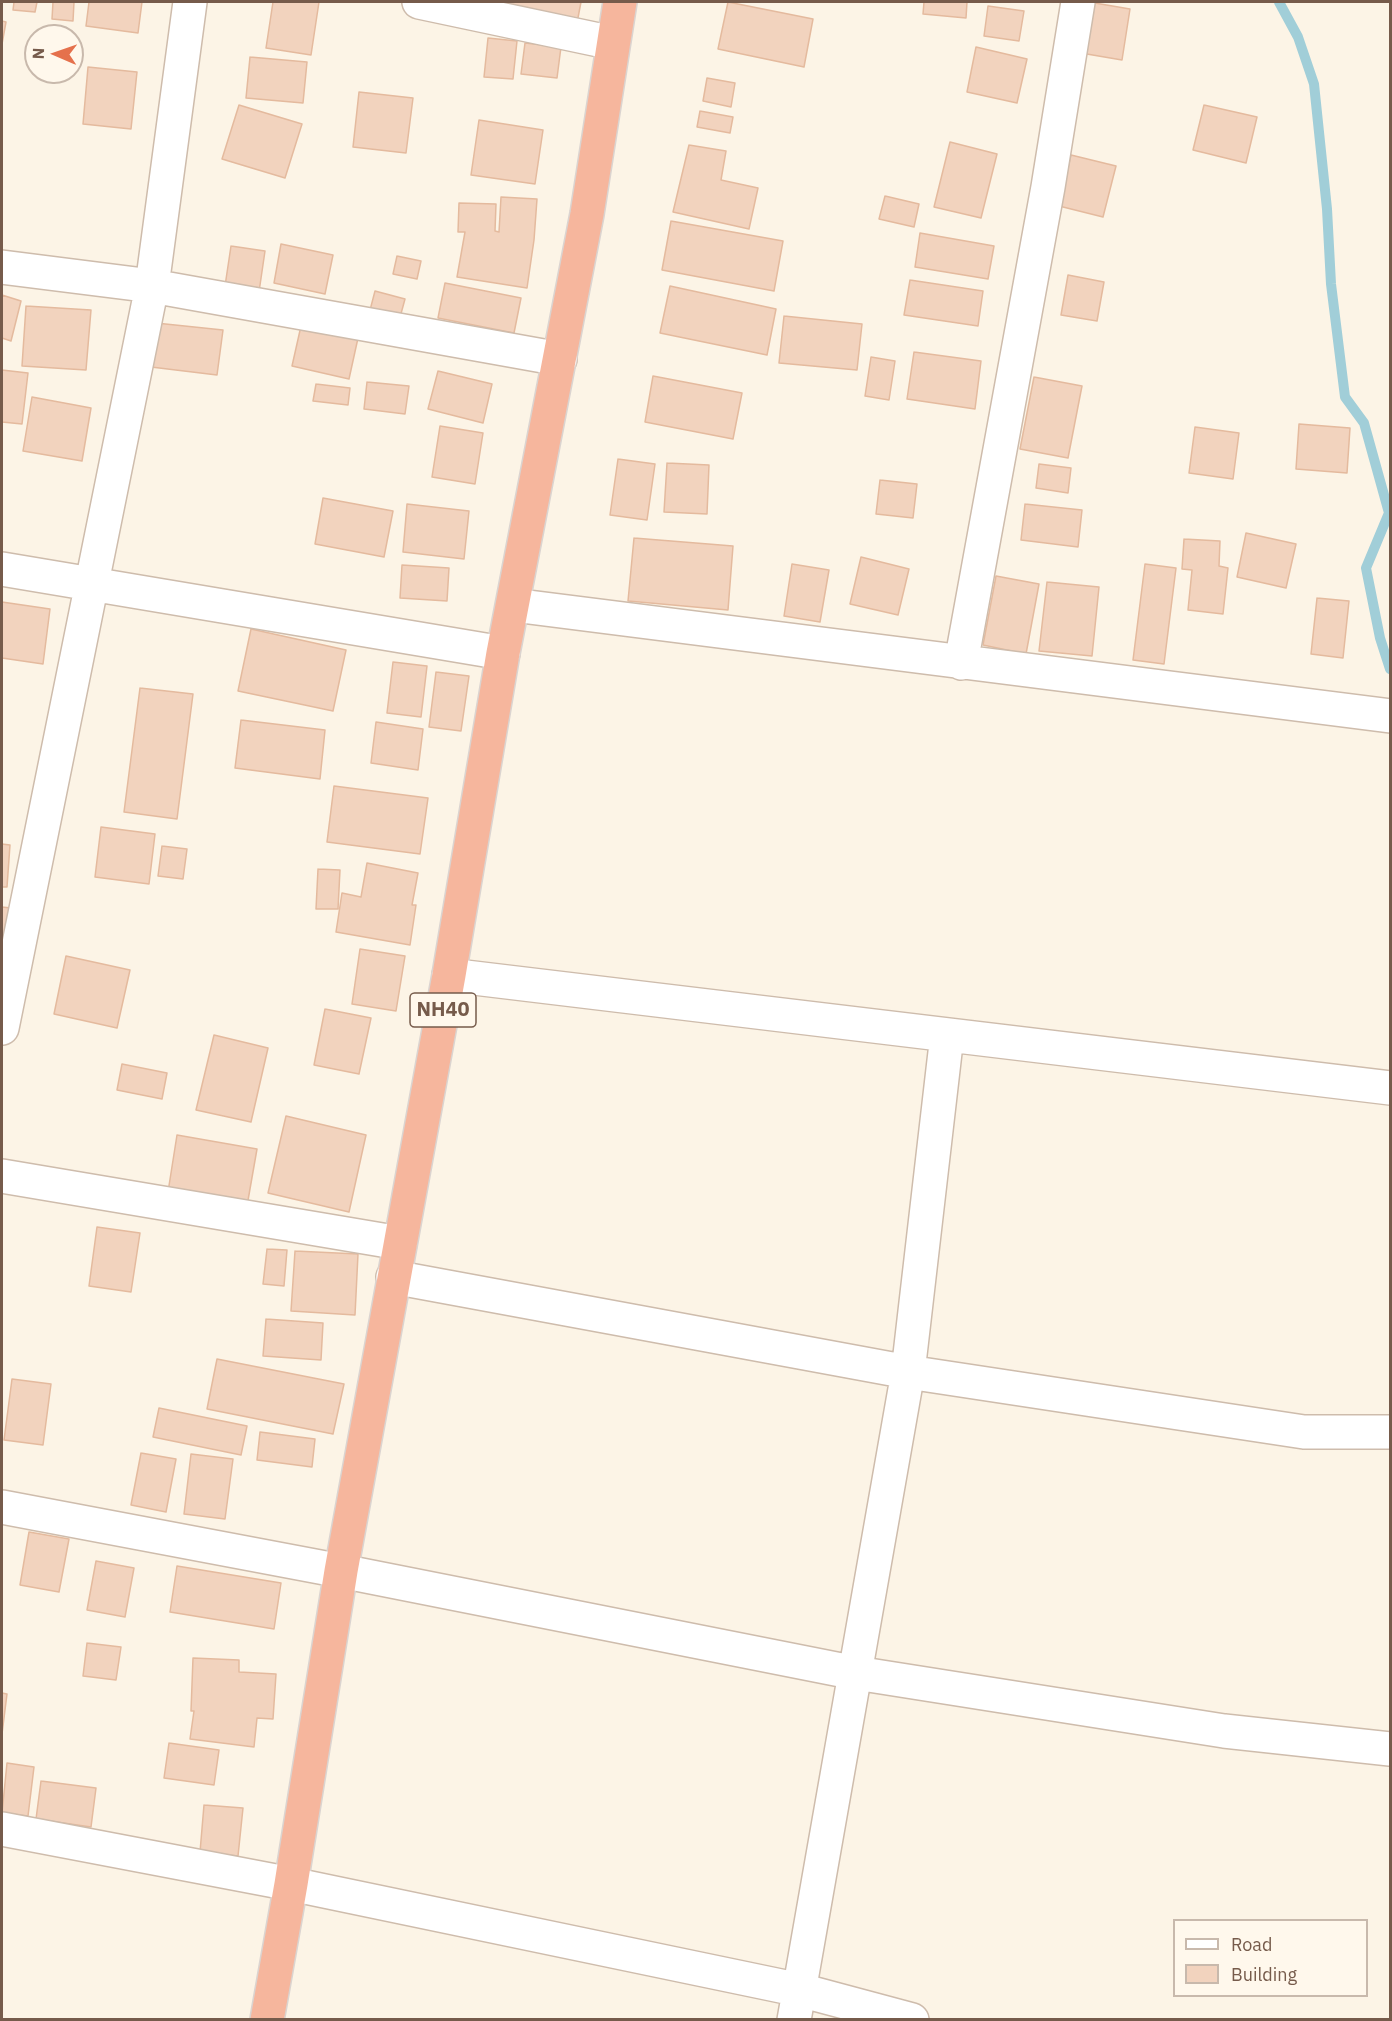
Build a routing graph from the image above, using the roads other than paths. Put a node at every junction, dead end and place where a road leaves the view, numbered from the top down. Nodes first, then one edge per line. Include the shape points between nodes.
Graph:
1 (190, 2) edge
2 (418, 2) edge
3 (620, 2) edge
4 (1078, 2) edge
5 (613, 43) junction
6 (2, 267) edge
7 (152, 286) junction
8 (560, 359) junction
9 (2, 569) edge
10 (92, 584) junction
11 (513, 605) junction
12 (503, 653) junction
13 (961, 663) junction
14 (1383, 715) edge
15 (449, 975) junction
16 (2, 1028) edge
17 (946, 1035) junction
18 (1390, 1088) edge
19 (2, 1176) edge
20 (400, 1243) junction
21 (393, 1277) junction
22 (908, 1372) junction
23 (1390, 1432) edge
24 (2, 1507) edge
25 (341, 1571) junction
26 (856, 1673) junction
27 (1390, 1749) edge
28 (2, 1829) edge
29 (291, 1884) junction
30 (797, 2005) edge
31 (267, 2019) edge
32 (912, 2019) edge

1 - 7 street
2 - 5 street
3 - 5 highway, NH40
4 - 13 street
5 - 8 highway, NH40
6 - 7 street
7 - 8 street
7 - 10 street
8 - 11 highway, NH40
9 - 10 street
10 - 12 street
10 - 16 street
11 - 12 highway, NH40
11 - 13 street
12 - 15 highway, NH40
13 - 14 street
15 - 17 street
15 - 20 highway, NH40
17 - 18 street
17 - 22 street
19 - 20 street
20 - 21 highway, NH40
21 - 22 street
21 - 25 highway, NH40
22 - 23 street via 1304,1432
22 - 26 street
24 - 25 street
25 - 26 street
25 - 29 highway, NH40
26 - 27 street via 1224,1731
26 - 30 street
28 - 29 street
29 - 30 street
29 - 31 highway, NH40
30 - 32 street

